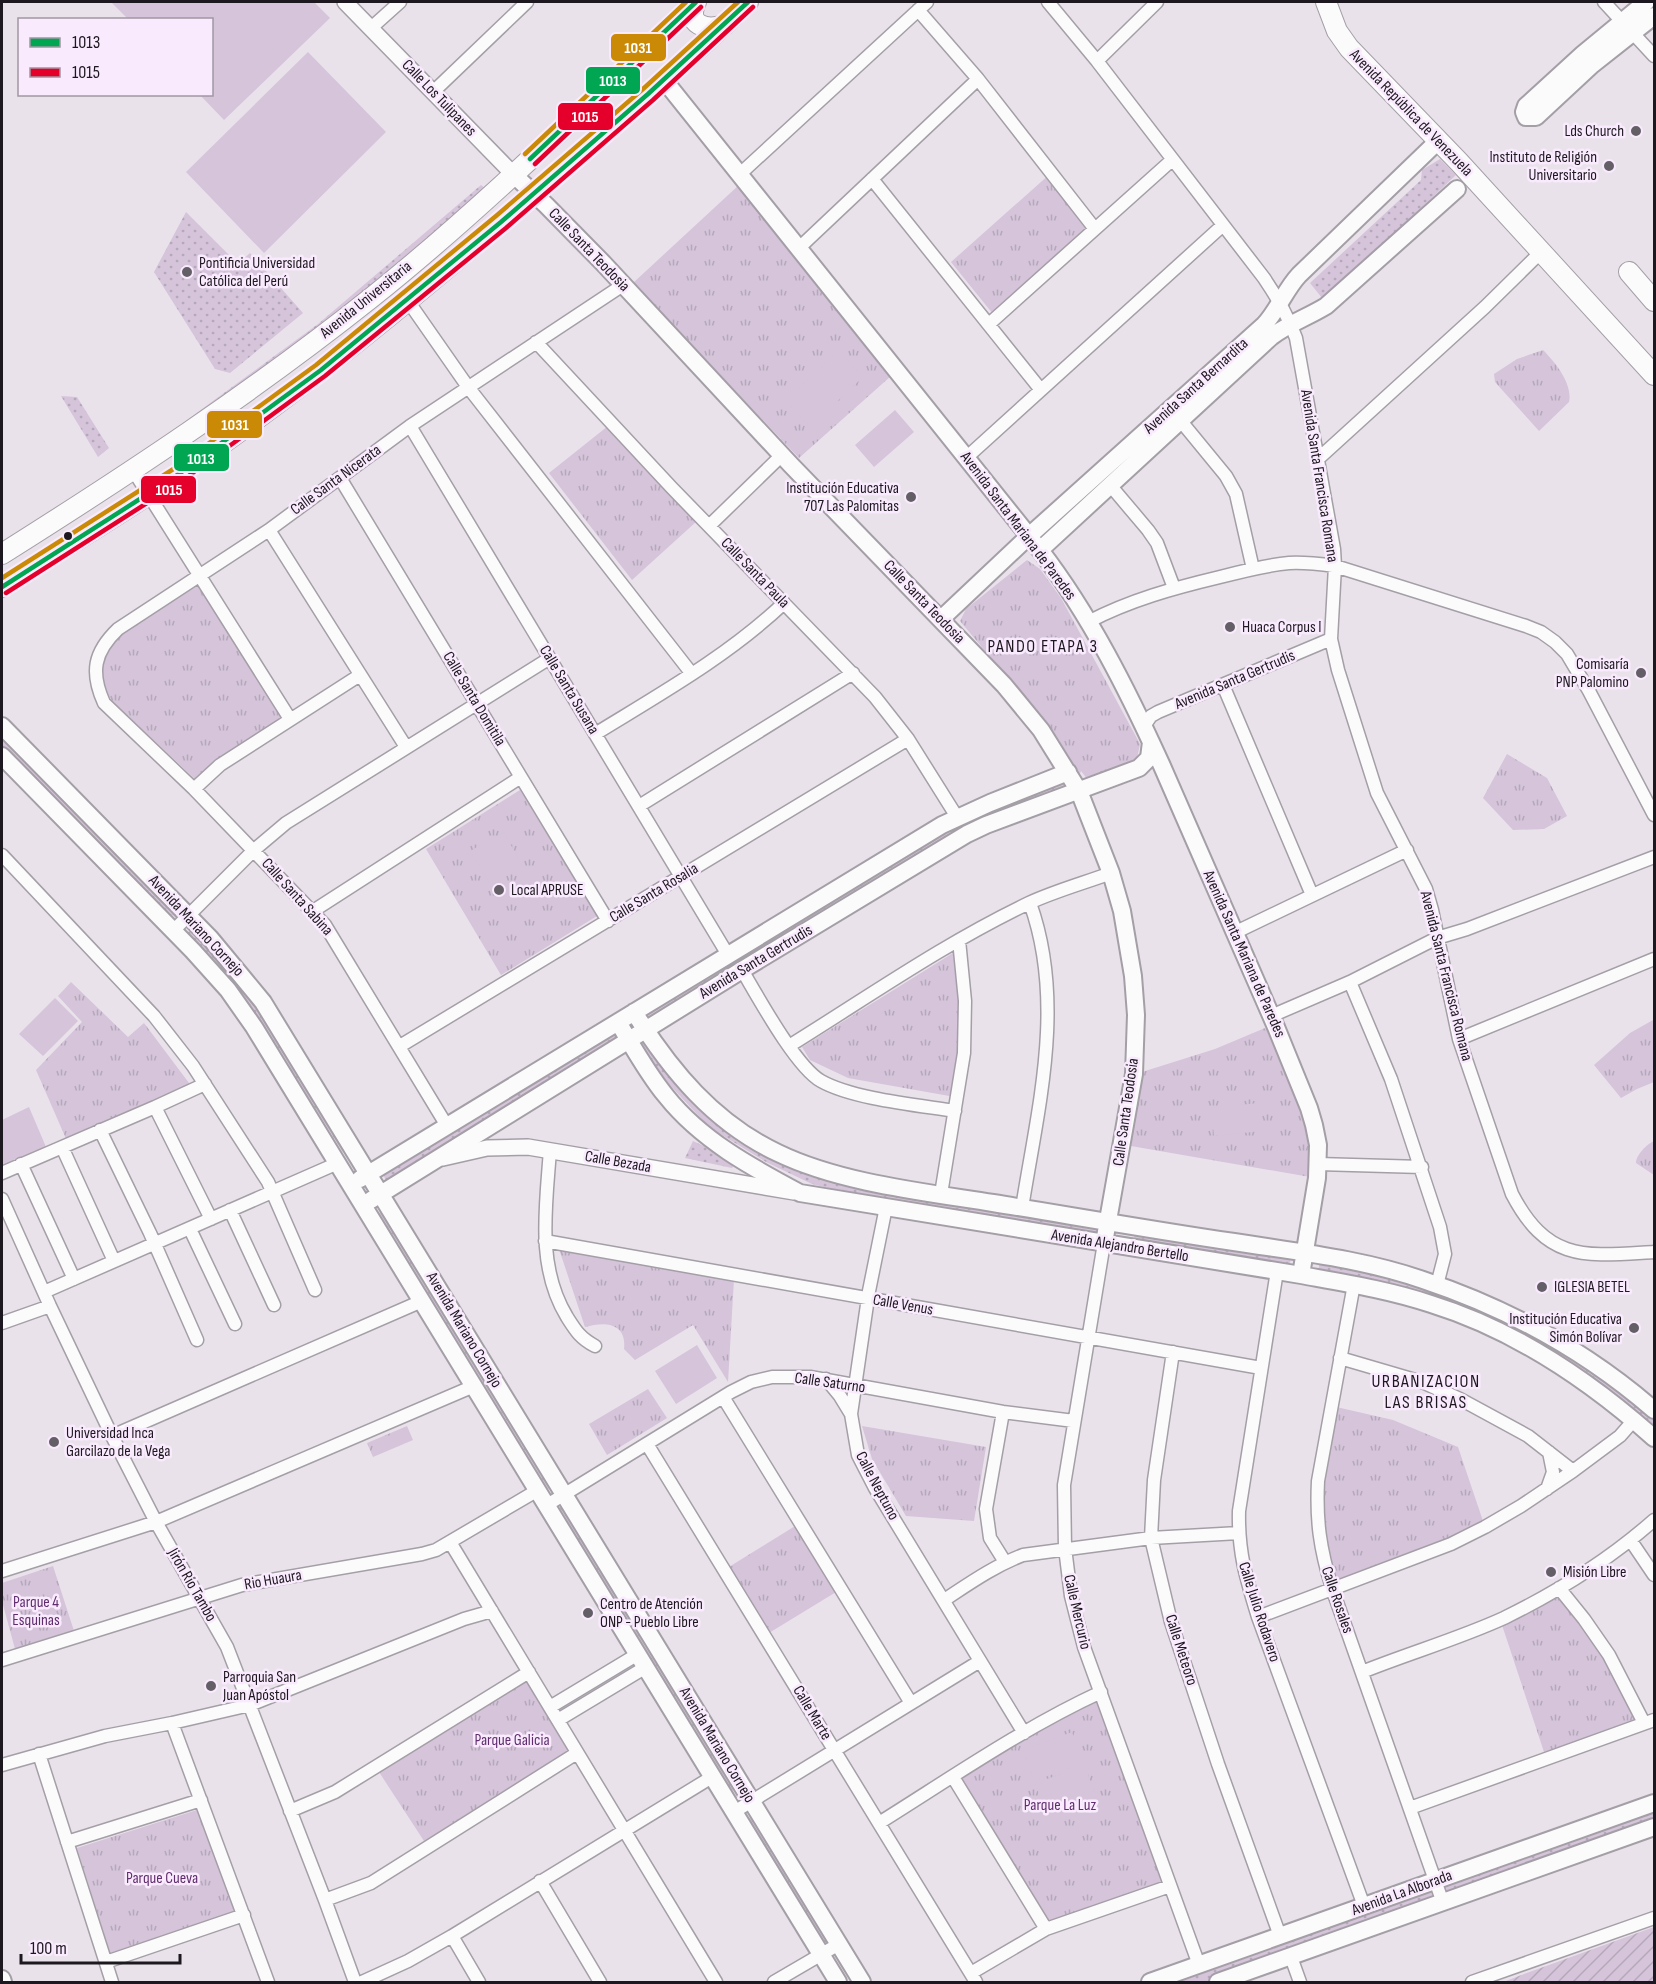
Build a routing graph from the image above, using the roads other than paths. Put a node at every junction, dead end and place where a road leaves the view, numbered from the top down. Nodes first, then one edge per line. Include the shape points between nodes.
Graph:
1 (345, 2) edge
2 (400, 2) edge
3 (527, 2) edge
4 (696, 2) edge
5 (748, 2) edge
6 (1048, 2) edge
7 (1157, 2) edge
8 (1326, 2) edge
9 (1604, 2) edge
10 (1646, 2) edge
11 (922, 6) edge
12 (1654, 16) edge
13 (724, 25) junction
14 (1627, 26) junction
15 (371, 28) junction
16 (1654, 56) edge
17 (1098, 62) junction
18 (978, 79) junction
19 (664, 80) junction
20 (433, 92) junction
21 (1438, 141) junction
22 (1172, 160) junction
23 (513, 174) junction
24 (740, 174) junction
25 (872, 179) junction
26 (1457, 189) dead end
27 (534, 193) junction
28 (1222, 226) junction
29 (1095, 229) junction
30 (799, 248) junction
31 (1541, 252) junction
32 (1629, 272) dead end
33 (623, 285) junction
34 (408, 301) junction
35 (1654, 301) edge
36 (1281, 303) junction
37 (1290, 323) junction
38 (989, 324) junction
39 (536, 342) junction
40 (1654, 375) edge
41 (468, 387) junction
42 (1041, 390) junction
43 (1180, 420) junction
44 (410, 426) junction
45 (782, 455) junction
46 (966, 458) junction
47 (1318, 459) junction
48 (133, 470) junction
49 (340, 478) junction
50 (1110, 485) junction
51 (148, 494) junction
52 (710, 526) junction
53 (269, 530) junction
54 (1029, 536) junction
55 (1040, 550) junction
56 (2, 554) edge
57 (1335, 566) junction
58 (1253, 569) junction
59 (200, 575) junction
60 (2, 586) edge
61 (1174, 588) junction
62 (784, 603) junction
63 (941, 619) junction
64 (1088, 622) junction
65 (1331, 639) junction
66 (550, 658) junction
67 (692, 674) junction
68 (853, 674) junction
69 (360, 675) junction
70 (1223, 685) junction
71 (104, 703) joint
72 (477, 704) junction
73 (290, 719) junction
74 (2, 726) edge
75 (1144, 726) junction
76 (596, 734) junction
77 (908, 739) junction
78 (1151, 742) junction
79 (406, 747) junction
80 (2, 756) edge
81 (1068, 772) junction
82 (521, 777) junction
83 (194, 789) junction
84 (1079, 791) junction
85 (639, 806) junction
86 (1654, 815) edge
87 (957, 817) junction
88 (254, 850) junction
89 (1407, 850) junction
90 (2, 855) edge
91 (1654, 858) edge
92 (1111, 873) junction
93 (681, 876) junction
94 (1312, 895) junction
95 (1030, 903) junction
96 (313, 911) junction
97 (189, 915) junction
98 (608, 921) junction
99 (174, 930) junction
100 (1239, 931) junction
101 (1437, 938) junction
102 (959, 940) junction
103 (728, 955) junction
104 (1654, 959) edge
105 (742, 970) junction
106 (1350, 981) junction
107 (634, 1012) junction
108 (1272, 1016) junction
109 (618, 1022) junction
110 (645, 1030) junction
111 (1459, 1038) junction
112 (629, 1040) junction
113 (400, 1046) junction
114 (789, 1046) junction
115 (205, 1084) junction
116 (155, 1107) junction
117 (955, 1111) junction
118 (447, 1126) junction
119 (100, 1130) junction
120 (62, 1147) junction
121 (550, 1150) junction
122 (436, 1160) junction
123 (338, 1163) junction
124 (21, 1164) junction
125 (1318, 1164) junction
126 (1422, 1167) junction
127 (2, 1173) edge
128 (369, 1174) junction
129 (351, 1185) junction
130 (942, 1186) junction
131 (272, 1192) junction
132 (800, 1193) junction
133 (381, 1194) junction
134 (2, 1199) edge
135 (363, 1205) junction
136 (886, 1207) junction
137 (1022, 1208) junction
138 (230, 1210) junction
139 (211, 1219) junction
140 (5, 1220) edge
141 (1108, 1223) junction
142 (190, 1228) junction
143 (544, 1241) junction
144 (1104, 1243) junction
145 (155, 1244) junction
146 (1654, 1252) edge
147 (1305, 1253) junction
148 (114, 1261) junction
149 (1277, 1271) junction
150 (1301, 1275) junction
151 (74, 1279) junction
152 (1354, 1284) junction
153 (1437, 1285) junction
154 (315, 1290) dead end
155 (44, 1292) junction
156 (869, 1299) junction
157 (422, 1301) junction
158 (274, 1305) dead end
159 (50, 1306) junction
160 (2, 1323) edge
161 (235, 1324) dead end
162 (1090, 1338) junction
163 (197, 1340) dead end
164 (595, 1347) dead end
165 (1173, 1352) junction
166 (1340, 1358) junction
167 (1261, 1368) junction
168 (826, 1379) junction
169 (474, 1386) junction
170 (854, 1386) junction
171 (723, 1397) junction
172 (1654, 1408) edge
173 (1003, 1412) junction
174 (850, 1414) junction
175 (1634, 1420) junction
176 (1074, 1421) junction
177 (112, 1436) junction
178 (1654, 1438) edge
179 (647, 1444) junction
180 (1549, 1452) junction
181 (1573, 1472) junction
182 (1547, 1489) junction
183 (538, 1490) junction
184 (564, 1495) junction
185 (547, 1505) junction
186 (1654, 1520) edge
187 (156, 1522) junction
188 (1239, 1533) junction
189 (1151, 1538) junction
190 (1631, 1541) junction
191 (450, 1542) junction
192 (1065, 1548) junction
193 (1005, 1562) junction
194 (2, 1571) edge
195 (1654, 1575) edge
196 (1332, 1588) junction
197 (1559, 1588) junction
198 (200, 1597) junction
199 (944, 1600) junction
200 (492, 1611) junction
201 (1258, 1617) junction
202 (2, 1660) edge
203 (642, 1661) junction
204 (980, 1661) junction
205 (529, 1672) junction
206 (1362, 1672) junction
207 (1101, 1692) junction
208 (910, 1703) junction
209 (250, 1705) junction
210 (550, 1707) junction
211 (558, 1720) junction
212 (1649, 1722) edge
213 (172, 1723) junction
214 (1024, 1733) junction
215 (834, 1750) junction
216 (577, 1753) junction
217 (39, 1754) junction
218 (2, 1765) edge
219 (953, 1776) junction
220 (712, 1777) junction
221 (201, 1800) junction
222 (751, 1801) junction
223 (1654, 1803) edge
224 (1410, 1808) junction
225 (290, 1811) junction
226 (734, 1812) junction
227 (879, 1823) junction
228 (1654, 1827) edge
229 (624, 1830) junction
230 (67, 1842) junction
231 (540, 1881) junction
232 (1436, 1881) junction
233 (1170, 1886) junction
234 (325, 1900) junction
235 (1443, 1904) junction
236 (1364, 1906) junction
237 (244, 1915) junction
238 (1654, 1918) edge
239 (1046, 1929) junction
240 (452, 1936) junction
241 (1280, 1936) junction
242 (839, 1944) junction
243 (821, 1954) junction
244 (1291, 1957) junction
245 (106, 1962) junction
246 (1199, 1965) junction
247 (974, 1978) edge
248 (1493, 1979) edge
249 (112, 1983) edge
250 (268, 1983) edge
251 (355, 1983) edge
252 (362, 1983) edge
253 (479, 1983) edge
254 (600, 1983) edge
255 (716, 1983) edge
256 (774, 1983) edge
257 (838, 1983) edge
258 (862, 1983) edge
259 (1150, 1983) edge
260 (1218, 1983) edge
261 (1300, 1983) edge
262 (1472, 1983) edge

1 - 15 street, Calle Los Tulipanes
2 - 15 street
3 - 20 street
4 - 13 main road via 693,14 698,24 710,29
4 - 23 main road, Avenida Universitaria
5 - 13 main road, Avenida Universitaria
6 - 17 street, Avenida Santa Francisca Romana
7 - 17 street
8 - 21 main road, Avenida República de Venezuela via 1337,31 1349,48
9 - 14 street
10 - 14 main road
11 - 18 street
11 - 24 street
12 - 14 main road
13 - 19 main road, Avenida Universitaria
14 - 14 main road via 1526,106 1526,117 1536,117
14 - 16 street
15 - 20 street, Calle Los Tulipanes
17 - 22 street, Avenida Santa Francisca Romana
18 - 25 street
18 - 29 street
19 - 24 main road, Avenida Santa Mariana de Paredes
19 - 27 main road, Avenida Universitaria
20 - 23 street, Calle Los Tulipanes
21 - 31 main road, Avenida República de Venezuela
21 - 36 main road, Avenida Santa Bernardita via 1299,274
22 - 28 street, Avenida Santa Francisca Romana
22 - 29 street
23 - 27 main road, Calle Los Tulipanes
23 - 48 main road, Avenida Universitaria via 373,296 283,367
24 - 30 main road, Avenida Santa Mariana de Paredes
25 - 30 street
25 - 38 street
26 - 37 main road, Avenida Santa Bernardita via 1326,306
27 - 33 main road, Calle Santa Teodosia
27 - 34 main road, Avenida Universitaria
28 - 36 street, Avenida Santa Francisca Romana
28 - 42 street
29 - 38 street
30 - 46 main road, Avenida Santa Mariana de Paredes
31 - 40 main road, Avenida República de Venezuela
31 - 47 street
32 - 35 main road
33 - 39 street, Calle Santa Nicerata
33 - 45 main road, Calle Santa Teodosia
34 - 41 street
34 - 51 main road, Avenida Universitaria via 236,434
36 - 37 street, Avenida Santa Francisca Romana
36 - 54 main road, Avenida Santa Bernardita via 1264,325
37 - 43 main road, Avenida Santa Bernardita
37 - 47 street, Avenida Santa Francisca Romana
38 - 42 street
39 - 41 street, Calle Santa Nicerata
39 - 52 street, Calle Santa Paula
41 - 44 street, Calle Santa Nicerata
41 - 67 street
42 - 46 street
43 - 50 main road, Avenida Santa Bernardita
43 - 58 street via 1236,494
44 - 49 street, Calle Santa Nicerata
44 - 66 street, Calle Santa Susana
45 - 52 street
45 - 63 main road, Calle Santa Teodosia
46 - 54 main road, Avenida Santa Mariana de Paredes
47 - 57 street, Avenida Santa Francisca Romana
48 - 51 street
48 - 56 main road, Avenida Universitaria
49 - 53 street, Calle Santa Nicerata
49 - 72 street, Calle Santa Domitila
50 - 55 main road, Avenida Santa Bernardita
50 - 61 street via 1157,543
51 - 59 street
51 - 60 main road, Avenida Universitaria
52 - 62 street, Calle Santa Paula
53 - 59 street, Calle Santa Nicerata
53 - 69 street
54 - 55 main road, Avenida Santa Mariana de Paredes
54 - 63 main road, Avenida Santa Bernardita
55 - 64 main road, Avenida Santa Mariana de Paredes
57 - 58 street via 1289,563
57 - 65 street, Avenida Santa Francisca Romana
57 - 86 street via 1526,626 1555,642 1585,684
58 - 61 street
59 - 71 street, Calle Santa Nicerata via 106,640 95,671
59 - 73 street
61 - 64 street
62 - 67 street via 741,640
62 - 68 street, Calle Santa Paula
63 - 81 main road, Calle Santa Teodosia via 1025,709
64 - 75 main road, Avenida Santa Mariana de Paredes
65 - 70 street, Avenida Santa Gertrudis
65 - 89 street, Avenida Santa Francisca Romana via 1377,793
66 - 72 street
66 - 76 street, Calle Santa Susana
67 - 76 street
68 - 77 street, Calle Santa Paula
68 - 85 street
69 - 73 street
69 - 79 street
70 - 75 street, Avenida Santa Gertrudis via 1151,716
70 - 94 street
71 - 83 street, Calle Santa Sabina
72 - 79 street
72 - 82 street, Calle Santa Domitila
73 - 83 street via 220,765
74 - 97 main road, Avenida Mariano Cornejo
75 - 78 main road, Avenida Santa Mariana de Paredes
76 - 85 street, Calle Santa Susana
77 - 87 street, Calle Santa Paula
77 - 93 street, Calle Santa Rosalia
78 - 84 main road, Avenida Santa Gertrudis via 1149,758 1139,768
78 - 100 main road, Avenida Santa Mariana de Paredes
79 - 88 street via 286,823
80 - 99 main road, Avenida Mariano Cornejo
81 - 84 main road, Calle Santa Teodosia
81 - 87 main road, Avenida Santa Gertrudis
82 - 96 street
82 - 98 street, Calle Santa Domitila
83 - 88 street, Calle Santa Sabina
84 - 92 main road, Calle Santa Teodosia
84 - 105 main road, Avenida Santa Gertrudis via 967,834
85 - 93 street, Calle Santa Susana
87 - 103 main road, Avenida Santa Gertrudis
88 - 96 street, Calle Santa Sabina
88 - 97 street
89 - 94 street
89 - 101 street, Avenida Santa Francisca Romana via 1426,889
90 - 115 street via 154,1016
91 - 101 street
92 - 95 street
92 - 141 main road, Calle Santa Teodosia via 1124,922 1136,1015 1134,1074
93 - 98 street, Calle Santa Rosalia
93 - 103 street, Calle Santa Susana
94 - 100 street
95 - 102 street
95 - 137 street via 1044,957 1048,997 1044,1080
96 - 113 street, Calle Santa Sabina
97 - 99 street
97 - 128 main road, Avenida Mariano Cornejo via 263,1002
98 - 113 street, Calle Santa Rosalia
99 - 123 main road, Avenida Mariano Cornejo via 240,1006
100 - 108 main road, Avenida Santa Mariana de Paredes
101 - 106 street
101 - 111 street, Avenida Santa Francisca Romana
102 - 114 street
102 - 117 street via 966,1022
103 - 107 main road, Avenida Santa Gertrudis
104 - 111 street
105 - 110 main road, Avenida Santa Gertrudis
105 - 114 street
106 - 108 street
106 - 126 street
107 - 109 main road, Avenida Santa Gertrudis
107 - 110 main road, Avenida Alejandro Bertello
108 - 125 main road, Avenida Santa Mariana de Paredes via 1309,1108 1318,1145
109 - 112 main road, Avenida Alejandro Bertello
109 - 118 main road, Avenida Santa Gertrudis
110 - 112 main road, Avenida Santa Gertrudis
110 - 130 main road, Avenida Alejandro Bertello via 701,1100 776,1153 838,1175
111 - 146 street, Avenida Santa Francisca Romana via 1512,1194 1535,1230 1562,1247 1584,1254
112 - 122 main road, Avenida Santa Gertrudis
112 - 132 main road, Avenida Alejandro Bertello via 667,1097 699,1130 753,1168
113 - 118 street, Calle Santa Sabina
114 - 117 street via 819,1080 838,1089
115 - 116 street
115 - 131 street
116 - 119 street
116 - 139 street
117 - 130 street
118 - 128 main road, Avenida Santa Gertrudis
119 - 120 street
119 - 145 street
120 - 124 street
120 - 148 street
121 - 122 street, Calle Bezada via 487,1148
121 - 132 street, Calle Bezada
121 - 143 street
122 - 133 main road, Avenida Santa Gertrudis
123 - 129 main road, Avenida Mariano Cornejo
123 - 131 street
124 - 127 street
124 - 151 street
125 - 126 street
125 - 147 main road, Avenida Santa Mariana de Paredes
126 - 153 street via 1444,1242
128 - 129 main road, Avenida Santa Gertrudis
128 - 133 main road, Avenida Mariano Cornejo
129 - 135 main road, Avenida Mariano Cornejo
130 - 137 main road, Avenida Alejandro Bertello
131 - 138 street
131 - 154 street
132 - 136 main road, Avenida Alejandro Bertello
133 - 135 main road, Avenida Santa Gertrudis
133 - 184 main road, Avenida Mariano Cornejo
134 - 140 street, Jirón Río Tambo
135 - 157 main road, Avenida Mariano Cornejo
136 - 144 main road, Avenida Alejandro Bertello
136 - 156 street, Calle Neptuno
137 - 141 main road, Avenida Alejandro Bertello
138 - 139 street
138 - 158 street
139 - 142 street
140 - 155 street, Jirón Río Tambo
141 - 144 main road, Calle Santa Teodosia
141 - 147 main road, Avenida Alejandro Bertello
142 - 145 street
142 - 161 street
143 - 156 street, Calle Venus
143 - 164 street via 551,1280 562,1307 581,1338
144 - 149 main road, Avenida Alejandro Bertello
144 - 162 street, Calle Mercurio
145 - 148 street
145 - 163 street
147 - 150 main road, Avenida Santa Mariana de Paredes
147 - 153 main road, Avenida Alejandro Bertello via 1372,1266
148 - 151 street
149 - 150 main road, Avenida Alejandro Bertello
149 - 167 street, Calle Julio Rodavero
150 - 152 main road, Avenida Alejandro Bertello
151 - 155 street
152 - 166 street, Calle Rosales
152 - 175 main road, Avenida Alejandro Bertello via 1432,1304 1486,1326 1565,1368
153 - 172 main road, Avenida Alejandro Bertello via 1494,1308 1558,1341
155 - 159 street, Jirón Río Tambo
156 - 162 street, Calle Venus
156 - 170 street, Calle Neptuno
157 - 169 main road, Avenida Mariano Cornejo
157 - 177 street
159 - 160 street
159 - 177 street, Jirón Río Tambo
162 - 165 street, Calle Venus
162 - 176 street, Calle Mercurio
165 - 167 street, Calle Venus
165 - 189 street, Calle Meteoro via 1154,1480
166 - 180 street via 1422,1382 1460,1399 1528,1436
166 - 196 street, Calle Rosales via 1318,1481 1321,1553
167 - 188 street, Calle Julio Rodavero
168 - 170 street, Calle Saturno
168 - 171 street, Calle Saturno via 772,1377 751,1382
168 - 174 street
169 - 183 main road, Avenida Mariano Cornejo
169 - 187 street
170 - 173 street, Calle Saturno
170 - 174 street, Calle Neptuno
171 - 179 street, Calle Saturno
171 - 208 street
173 - 176 street, Calle Saturno
173 - 193 street via 986,1509 990,1538
174 - 199 street, Calle Neptuno via 858,1455
175 - 178 main road, Avenida Alejandro Bertello
175 - 181 street via 1620,1436
176 - 192 street, Calle Mercurio via 1064,1485
177 - 187 street, Jirón Río Tambo
179 - 184 street, Calle Saturno
179 - 215 street, Calle Marte
180 - 181 street
180 - 182 street via 1553,1472
181 - 182 street
182 - 196 street via 1451,1544
183 - 185 main road, Avenida Mariano Cornejo
183 - 191 street, Rio Huaura
184 - 185 street, Calle Saturno
184 - 222 main road, Avenida Mariano Cornejo
185 - 203 main road, Avenida Mariano Cornejo
186 - 190 street
187 - 194 street
187 - 198 street, Jirón Río Tambo
188 - 189 street
188 - 201 street, Calle Julio Rodavero via 1243,1568
189 - 192 street
189 - 241 street, Calle Meteoro via 1171,1622
190 - 195 street
190 - 197 street
191 - 198 street, Rio Huaura via 422,1554 242,1585
191 - 200 street
192 - 193 street
192 - 207 street, Calle Mercurio via 1071,1596
193 - 199 street
196 - 201 street
196 - 206 street, Calle Rosales
197 - 206 street via 1504,1618
197 - 212 street via 1609,1654
198 - 202 street, Rio Huaura
198 - 209 street, Jirón Río Tambo via 227,1647
199 - 204 street, Calle Neptuno
200 - 205 street
200 - 209 street
201 - 236 street, Calle Julio Rodavero
203 - 210 street
203 - 211 street
203 - 220 main road, Avenida Mariano Cornejo
204 - 208 street
204 - 214 street, Calle Neptuno
205 - 210 street
205 - 225 street via 335,1792
206 - 224 street, Calle Rosales
207 - 214 street
207 - 233 street, Calle Mercurio
208 - 215 street
209 - 213 street
209 - 225 street, Jirón Río Tambo
210 - 211 street
211 - 216 street
212 - 224 street
213 - 217 street
213 - 221 street
214 - 219 street
215 - 222 street
215 - 227 street, Calle Marte
216 - 229 street
216 - 234 street via 371,1883
217 - 218 street
217 - 230 street
219 - 227 street
219 - 239 street
220 - 226 main road, Avenida Mariano Cornejo
220 - 229 street
221 - 230 street
221 - 237 street
222 - 226 street
222 - 242 main road, Avenida Mariano Cornejo
223 - 232 main road, Avenida La Alborada
224 - 232 street, Calle Rosales
225 - 234 street, Jirón Río Tambo
226 - 243 main road, Avenida Mariano Cornejo
227 - 247 street, Calle Marte
228 - 235 main road, Avenida La Alborada
229 - 231 street
229 - 255 street
230 - 245 street
231 - 240 street
231 - 254 street
232 - 235 street, Calle Rosales
232 - 236 main road, Avenida La Alborada
233 - 239 street
233 - 246 street, Calle Mercurio
234 - 251 street, Jirón Río Tambo
235 - 244 main road, Avenida La Alborada
236 - 241 main road, Avenida La Alborada
237 - 245 street
237 - 250 street
238 - 248 street
239 - 247 street
240 - 252 street
240 - 253 street
241 - 246 main road, Avenida La Alborada
242 - 243 street
242 - 258 main road, Avenida Mariano Cornejo
243 - 256 street
243 - 257 main road, Avenida Mariano Cornejo
244 - 260 main road, Avenida La Alborada
244 - 261 street
245 - 249 street
246 - 259 main road, Avenida La Alborada
248 - 262 street

